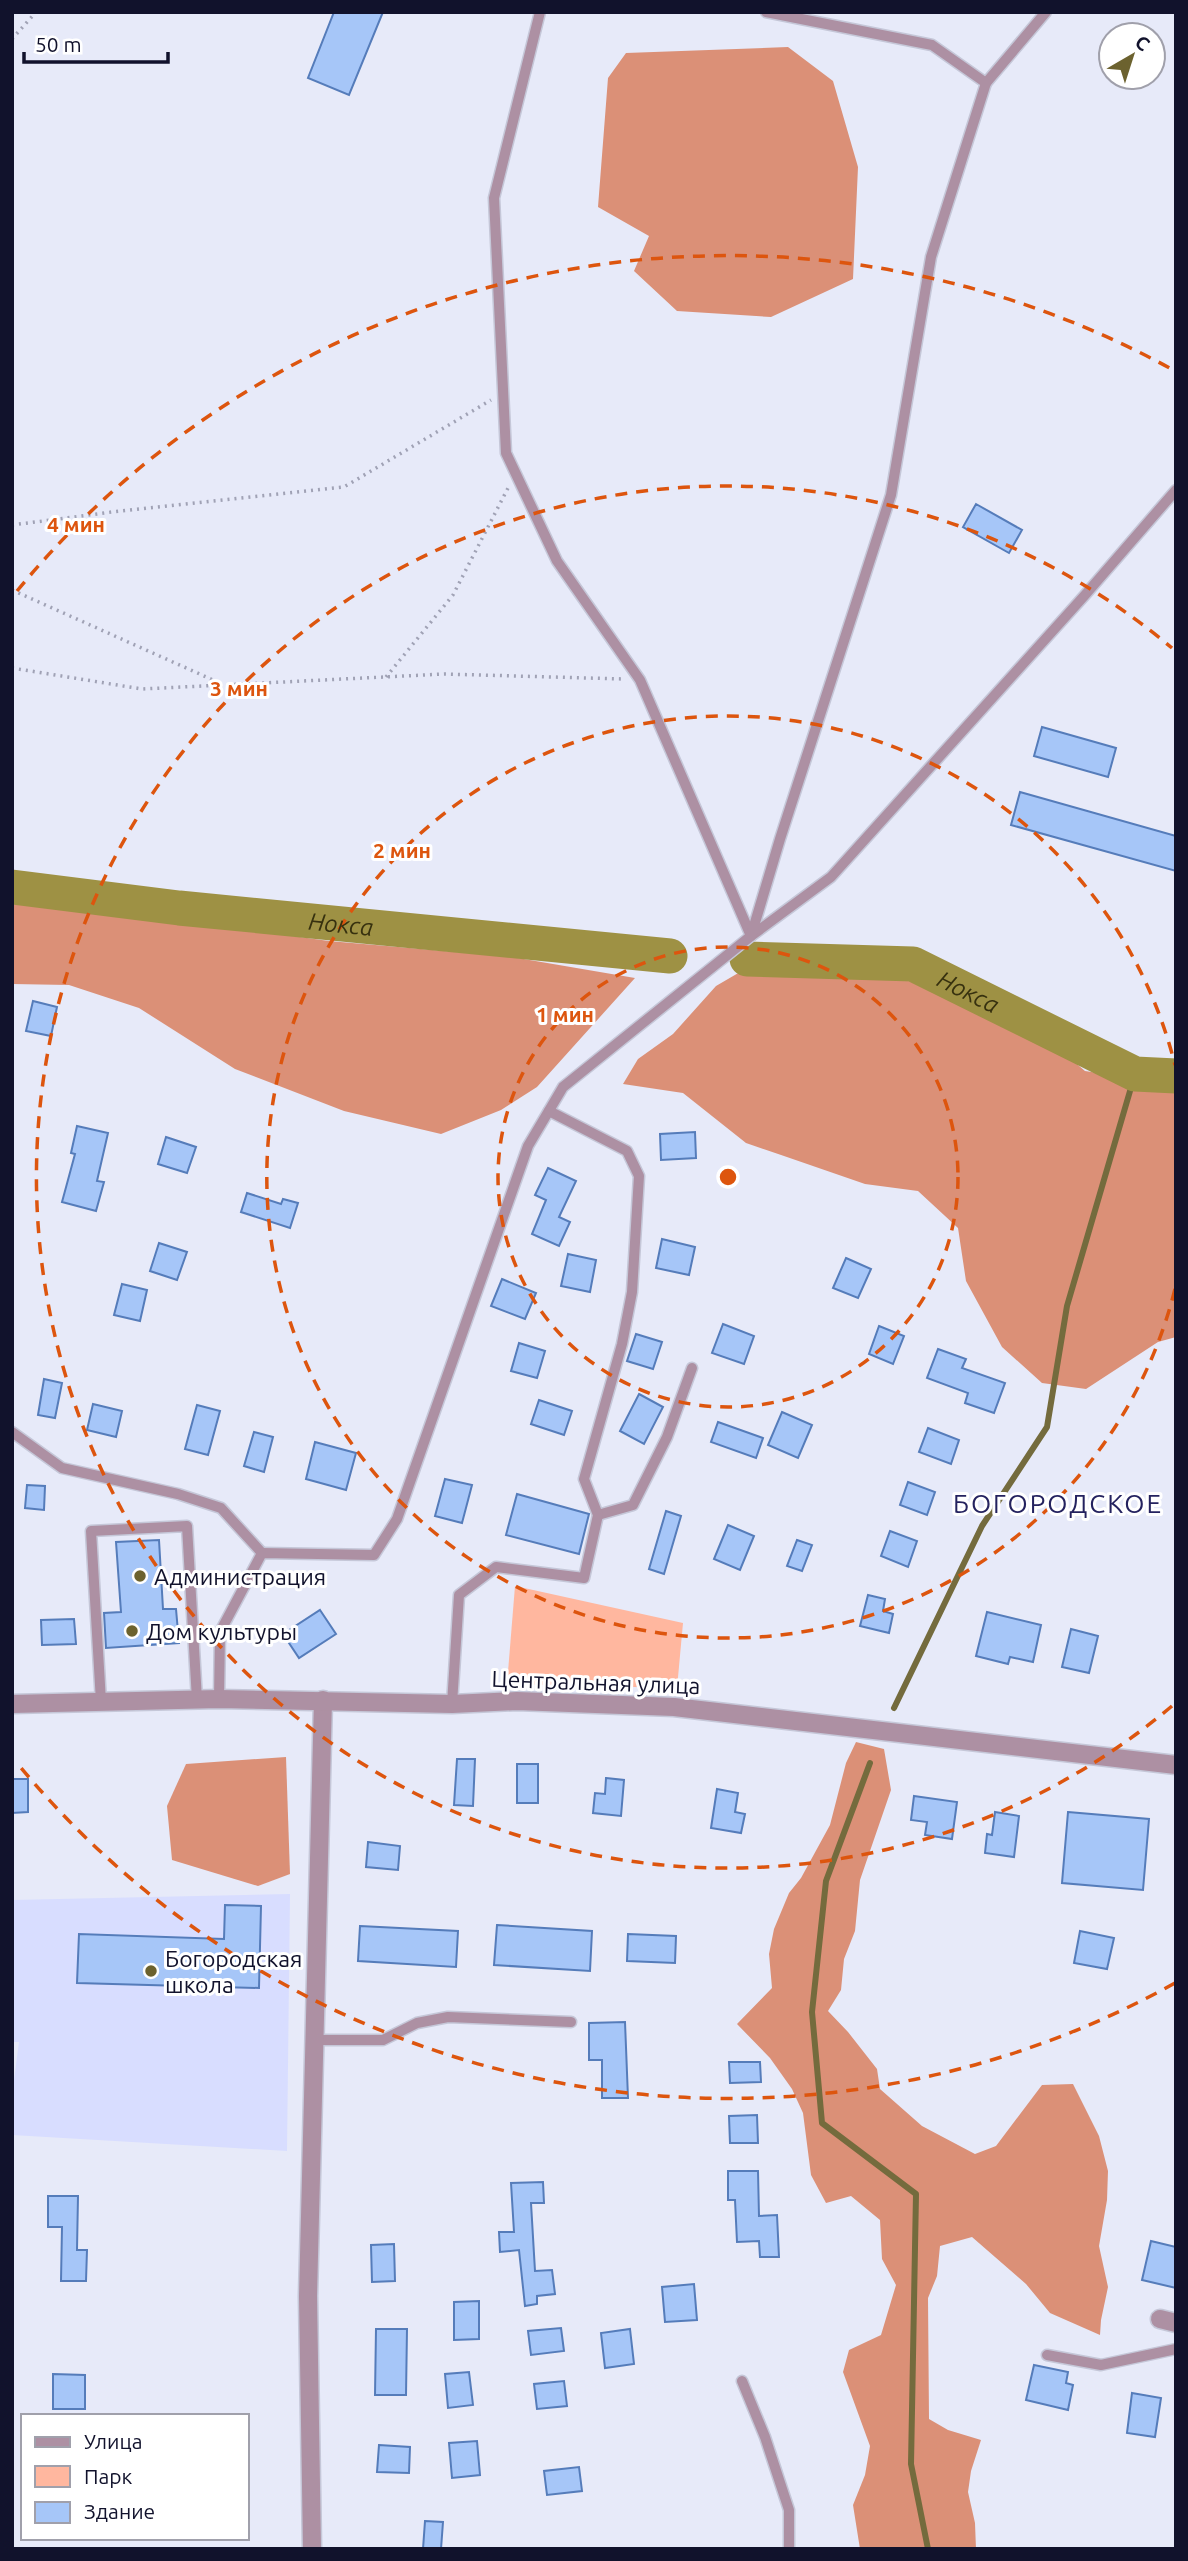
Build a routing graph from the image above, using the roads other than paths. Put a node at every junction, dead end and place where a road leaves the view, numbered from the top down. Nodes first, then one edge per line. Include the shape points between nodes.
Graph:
1 (540, 12) edge
2 (766, 12) edge
3 (1046, 12) edge
4 (986, 83) junction
5 (1176, 490) edge
6 (751, 936) junction
7 (549, 1111) junction
8 (692, 1368) dead end
9 (12, 1432) edge
10 (598, 1515) junction
11 (262, 1553) junction
12 (219, 1699) junction
13 (197, 1700) junction
14 (323, 1700) junction
15 (101, 1702) junction
16 (12, 1704) edge
17 (452, 1704) junction
18 (1176, 1765) edge
19 (571, 2022) dead end
20 (314, 2040) junction
21 (1176, 2349) edge
22 (1047, 2355) dead end
23 (742, 2381) dead end
24 (312, 2549) edge
25 (789, 2549) edge

1 - 6 lane via 494,198 506,453 557,561 640,680
2 - 4 lane via 932,45
3 - 4 lane
4 - 6 lane via 932,257 891,495
5 - 6 lane via 831,877
6 - 7 lane via 563,1087
7 - 10 lane via 627,1151 639,1176 632,1292 584,1479
7 - 11 lane via 528,1146 397,1519 374,1555
8 - 10 lane via 667,1437 633,1505
9 - 11 lane via 62,1468 221,1508
10 - 17 lane via 584,1578 496,1567 459,1595
11 - 12 lane via 220,1632
12 - 13 street, Центральная улица
12 - 14 street, Центральная улица
13 - 15 street, Центральная улица
13 - 15 lane via 187,1526 91,1531
14 - 17 street, Центральная улица
14 - 20 street
15 - 16 street, Центральная улица
17 - 18 street, Центральная улица via 517,1701 674,1707
19 - 20 lane via 448,2017 417,2024 383,2040
20 - 24 street via 308,2296
21 - 22 lane via 1101,2365
23 - 25 lane via 789,2510

